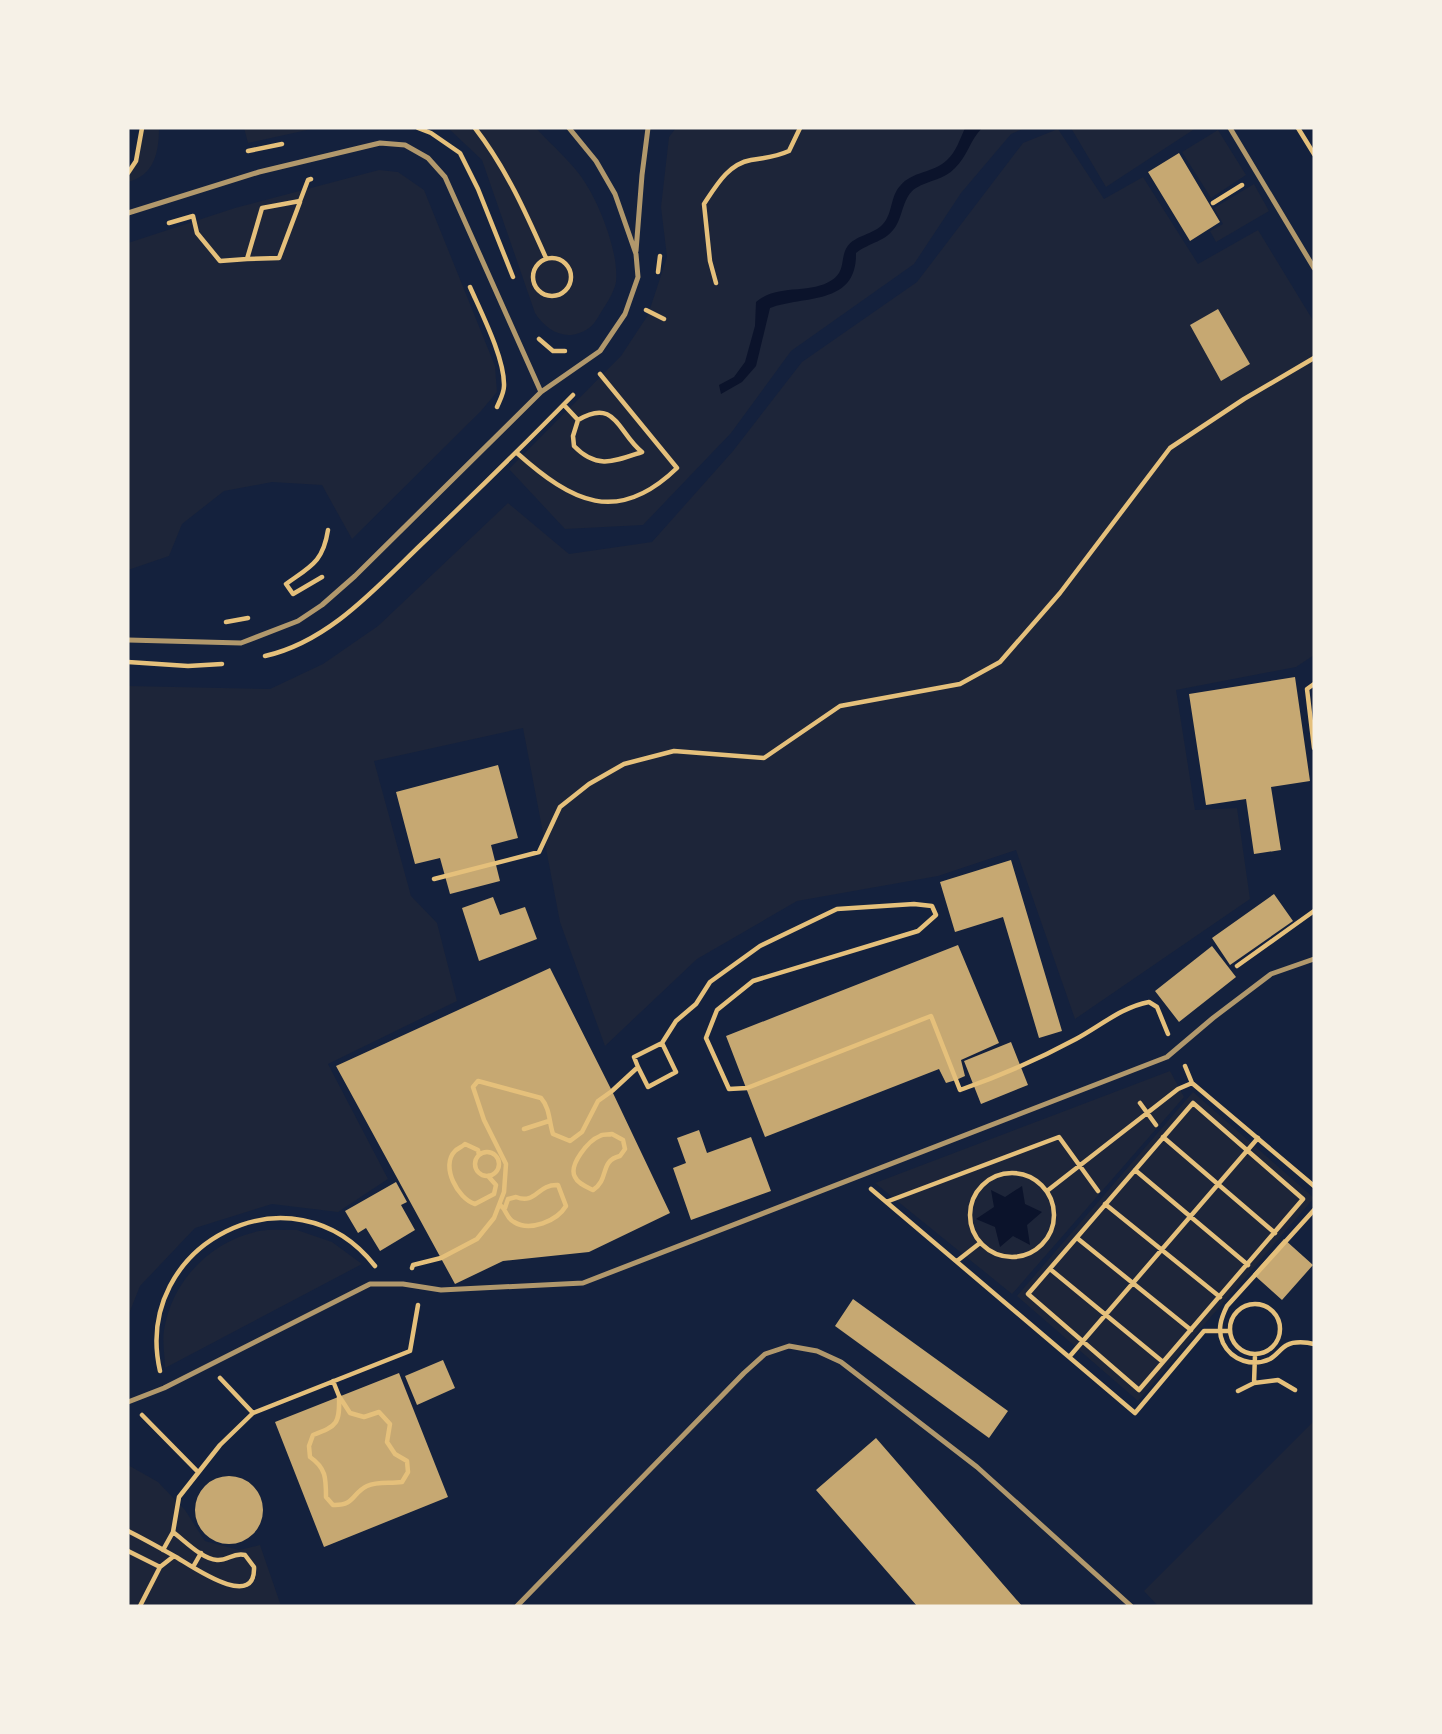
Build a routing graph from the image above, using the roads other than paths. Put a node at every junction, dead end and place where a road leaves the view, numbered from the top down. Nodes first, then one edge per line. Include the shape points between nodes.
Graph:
1 (569, 128) edge
2 (648, 128) edge
3 (1230, 128) edge
4 (128, 213) edge
5 (636, 254) junction
6 (1314, 268) edge
7 (541, 393) junction
8 (128, 640) edge
9 (1314, 959) edge
10 (128, 1402) edge
11 (517, 1606) edge
12 (1130, 1606) edge

1 - 5 lane via 615,194
2 - 5 lane
3 - 6 lane
4 - 7 lane via 259,172 380,143 405,145 428,158 445,177
5 - 7 lane via 638,277 625,314 607,342
7 - 8 lane via 355,576 298,621 240,643
9 - 10 lane via 1271,974 1167,1057 583,1283 441,1290 370,1284
11 - 12 lane via 744,1373 765,1354 789,1346 841,1362 883,1392 977,1467

